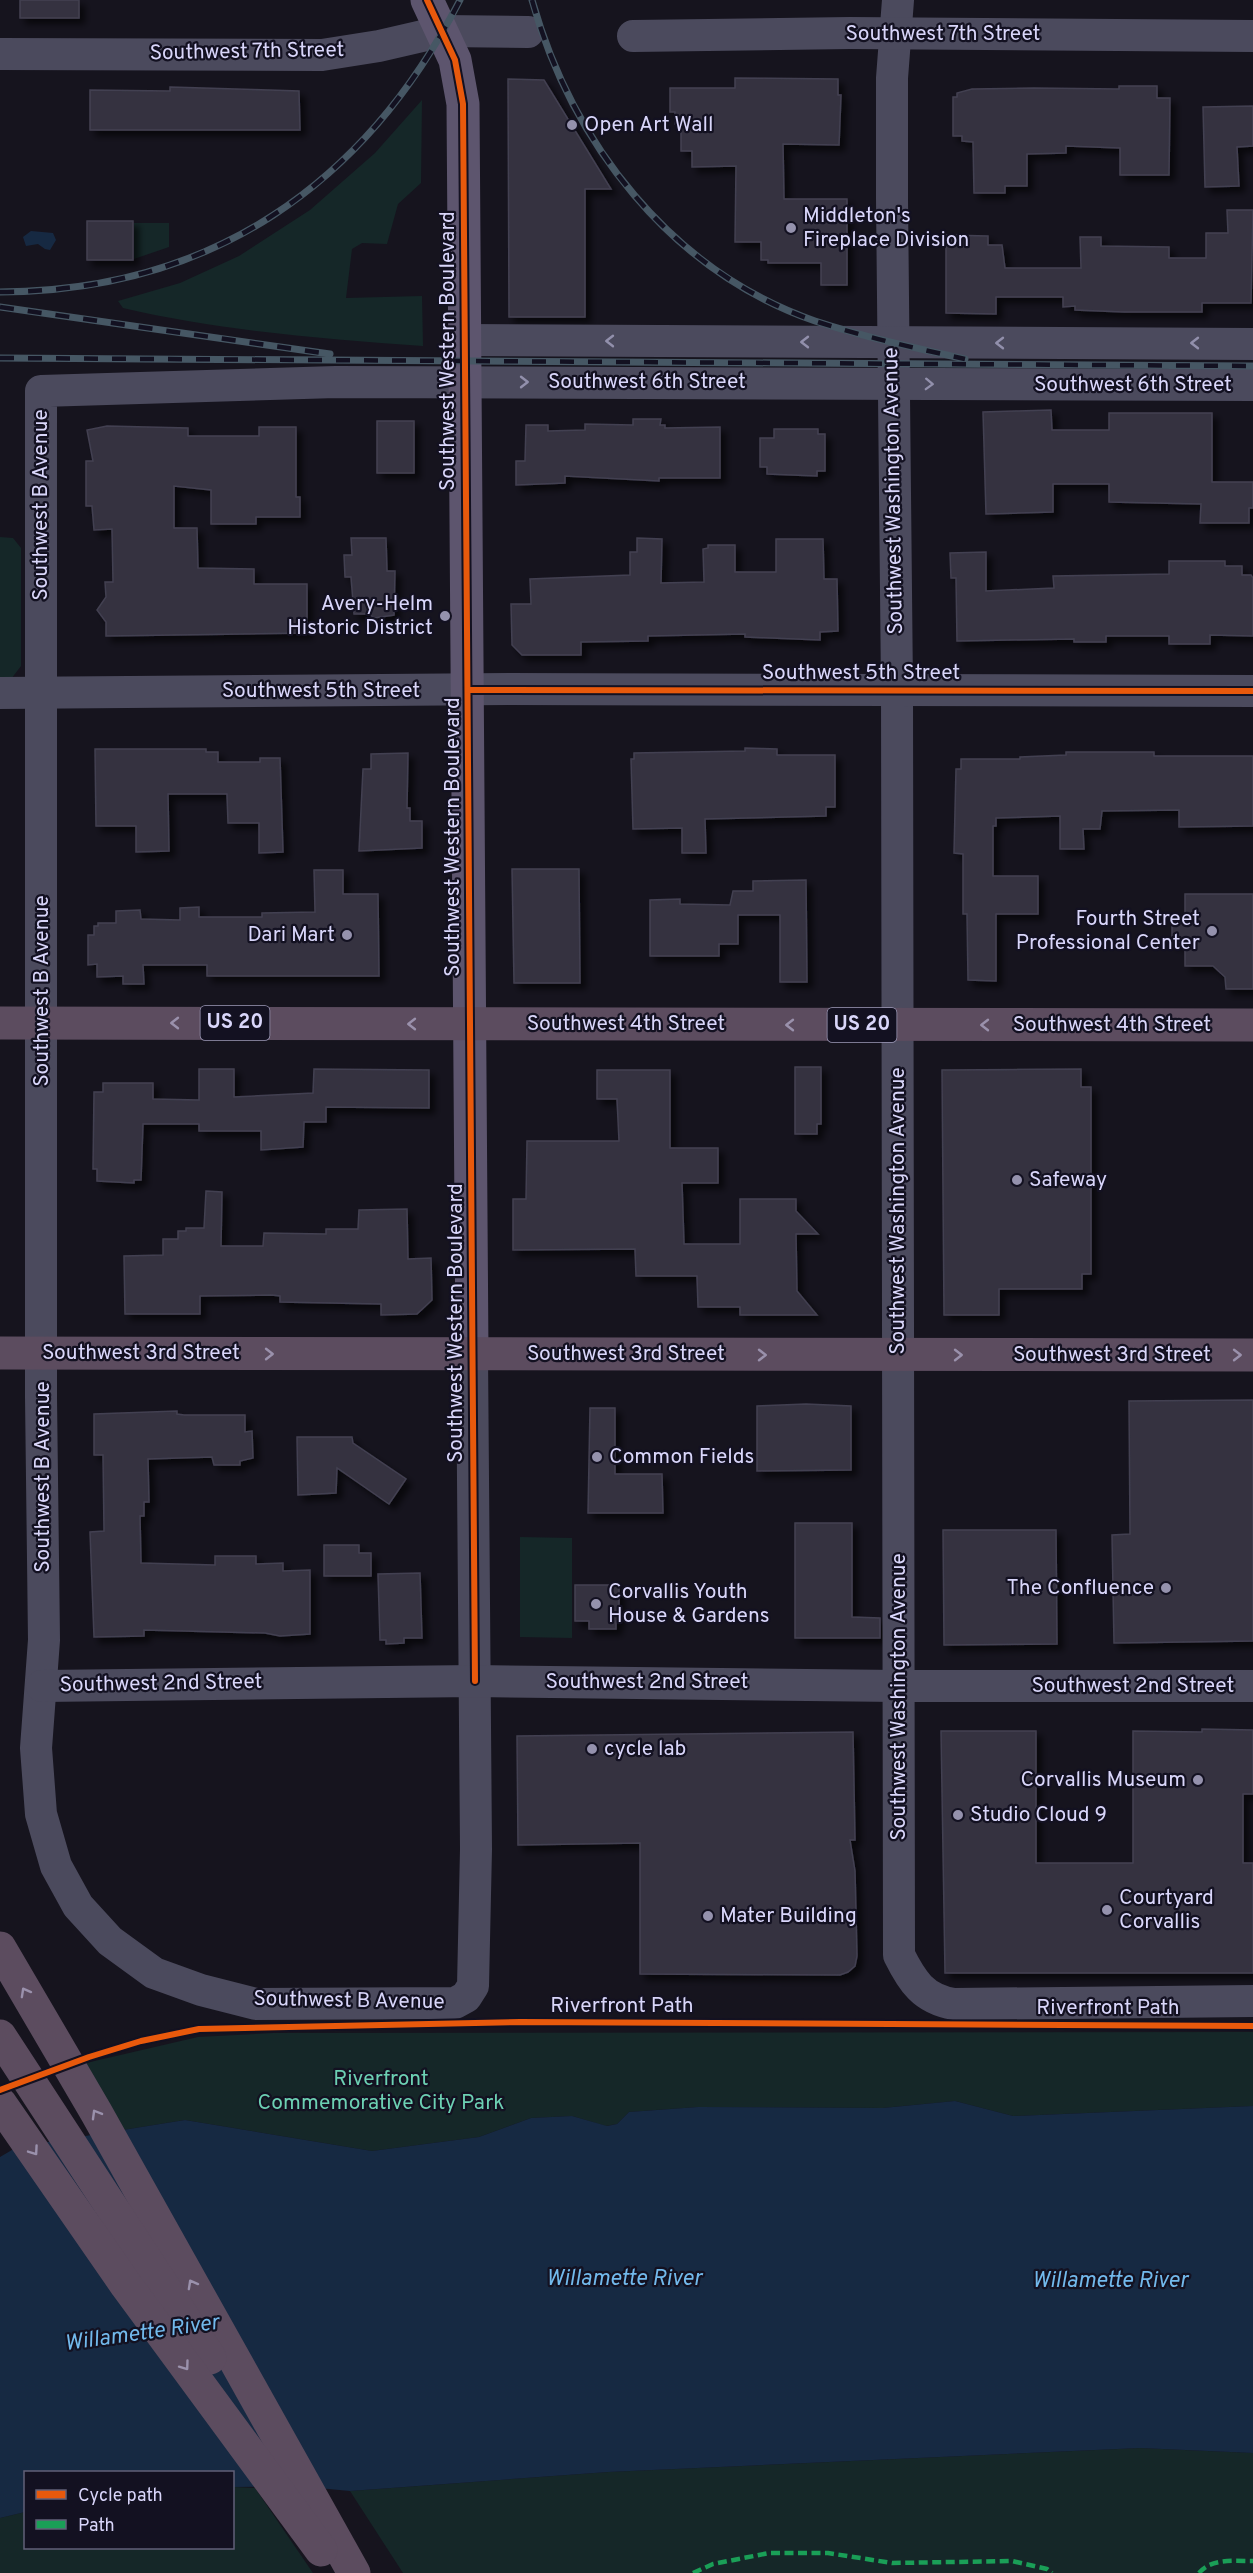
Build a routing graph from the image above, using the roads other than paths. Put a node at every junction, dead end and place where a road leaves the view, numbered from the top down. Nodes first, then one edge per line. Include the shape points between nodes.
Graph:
1 (428, 0) edge
2 (898, 0) edge
3 (444, 31) junction
4 (528, 32) dead end
5 (895, 33) junction
6 (633, 36) dead end
7 (1253, 36) edge
8 (0, 54) edge
9 (465, 340) junction
10 (892, 343) junction
11 (1253, 344) edge
12 (465, 382) junction
13 (893, 382) junction
14 (1253, 385) edge
15 (41, 391) joint
16 (897, 689) junction
17 (468, 690) junction
18 (1253, 692) edge
19 (0, 693) edge
20 (41, 693) junction
21 (0, 1023) edge
22 (41, 1023) junction
23 (471, 1024) junction
24 (896, 1025) junction
25 (1253, 1025) edge
26 (0, 1353) edge
27 (42, 1353) junction
28 (472, 1354) junction
29 (899, 1355) junction
30 (1253, 1355) edge
31 (475, 1681) junction
32 (42, 1686) junction
33 (898, 1686) junction
34 (1253, 1686) edge
35 (0, 1948) edge
36 (473, 1986) joint
37 (1253, 2001) edge
38 (0, 2036) edge
39 (0, 2103) edge
40 (338, 2573) edge
41 (348, 2573) edge
42 (354, 2573) edge

1 - 3 main road, Southwest Western Boulevard
2 - 5 street, Southwest Washington Avenue
3 - 4 street, Southwest 7th Street
3 - 8 street, Southwest 7th Street via 322,55
3 - 9 main road, Southwest Western Boulevard via 463,104
5 - 6 street, Southwest 7th Street
5 - 7 street, Southwest 7th Street
5 - 10 street, Southwest Washington Avenue
10 -> 9 street, Southwest 6th Street
9 - 12 main road, Southwest Western Boulevard
11 -> 10 street, Southwest 6th Street
10 - 13 street, Southwest Washington Avenue
12 -> 13 street, Southwest 6th Street
12 - 15 street, Southwest 6th Street
12 - 17 main road, Southwest Western Boulevard
13 -> 14 street, Southwest 6th Street
13 - 16 street, Southwest Washington Avenue
15 - 20 street, Southwest B Avenue
16 - 17 street, Southwest 5th Street
16 - 18 street, Southwest 5th Street
16 - 24 street, Southwest Washington Avenue
17 - 20 street, Southwest 5th Street
17 - 23 main road, Southwest Western Boulevard
19 - 20 street, Southwest 5th Street
20 - 22 street, Southwest B Avenue
21 - 22 highway, Southwest 4th Street / US 20
23 -> 22 highway, Southwest 4th Street / US 20
22 - 27 street, Southwest B Avenue
24 -> 23 highway, Southwest 4th Street / US 20
23 - 28 main road, Southwest Western Boulevard
25 -> 24 highway, Southwest 4th Street / US 20
24 - 29 street, Southwest Washington Avenue
26 - 27 highway, Southwest 3rd Street
27 -> 28 highway, Southwest 3rd Street
27 - 32 street, Southwest B Avenue
28 -> 29 highway, Southwest 3rd Street
28 - 31 street, Southwest Western Boulevard
29 -> 30 highway, Southwest 3rd Street
29 - 33 street, Southwest Washington Avenue
31 - 32 street, Southwest 2nd Street
31 - 33 street, Southwest 2nd Street
31 - 36 street, Southwest Western Boulevard
32 - 36 street, Southwest B Avenue via 36,1748 41,1814 56,1866 78,1906 110,1941 154,1973 256,2004 455,2003 466,1997
33 - 34 street, Southwest 2nd Street
33 - 37 street, Southwest Washington Avenue via 899,1955 922,1992 954,2004
42 -> 35 highway
38 - 41 highway
39 -> 40 highway via 133,2294

